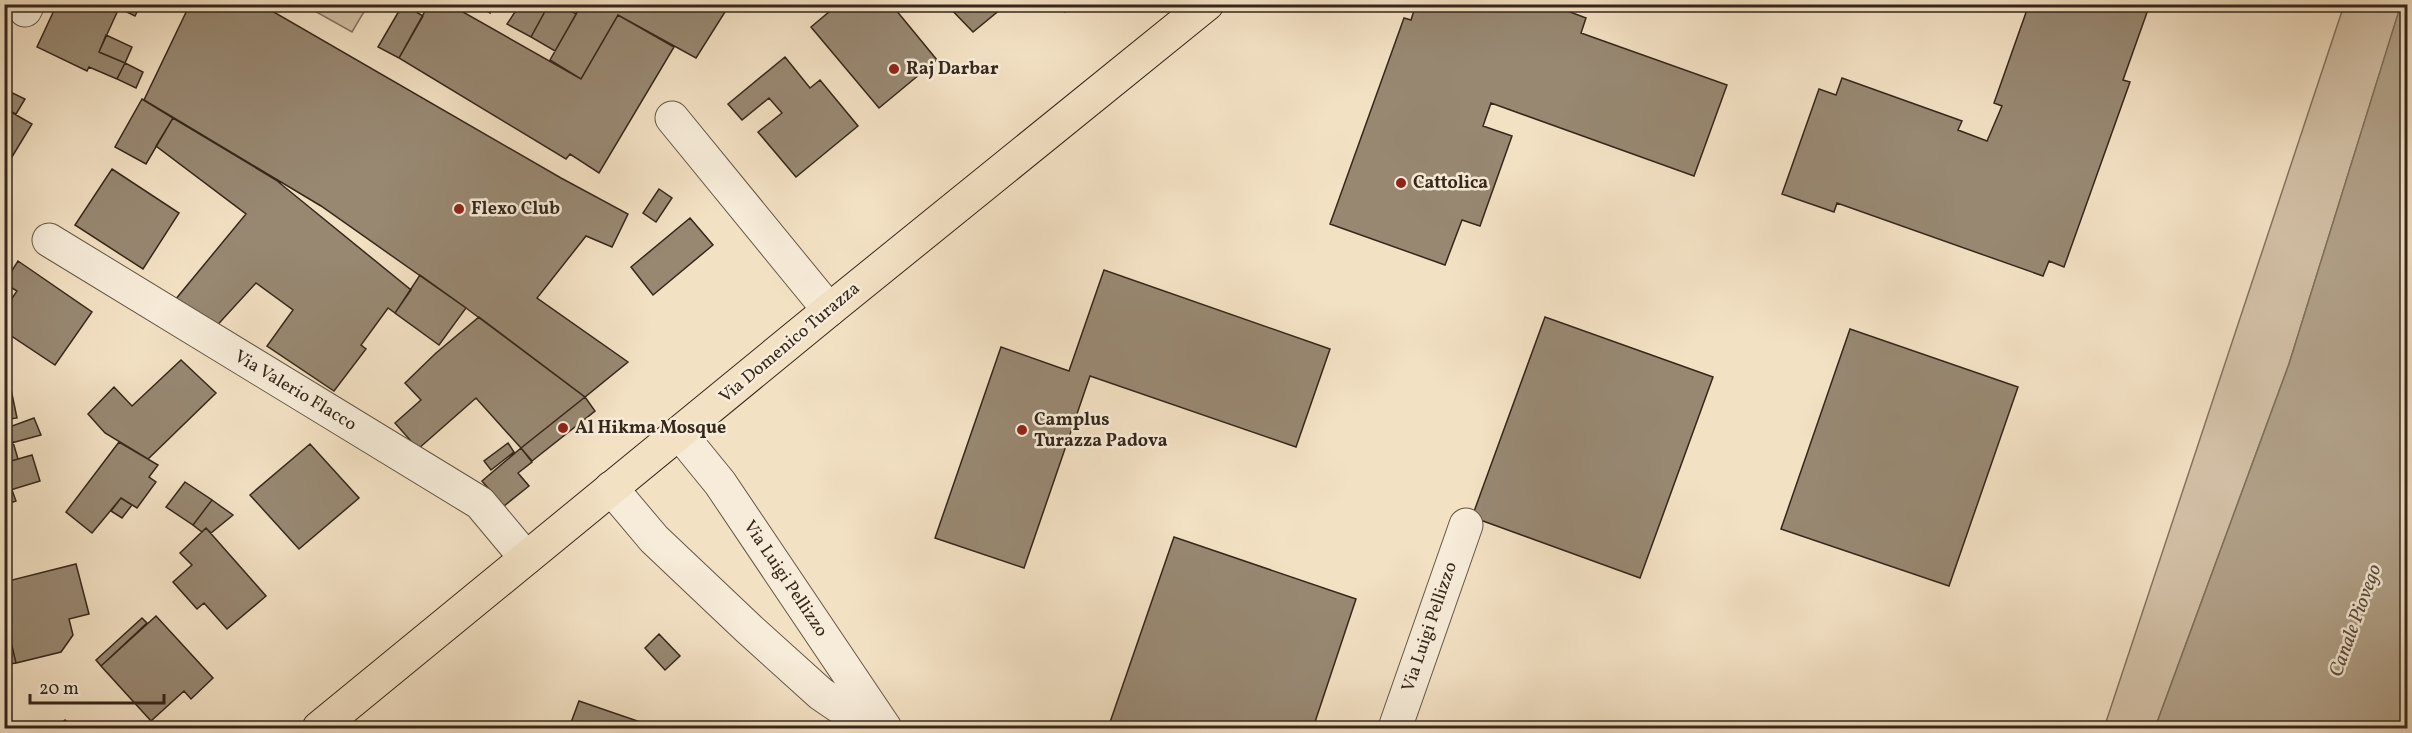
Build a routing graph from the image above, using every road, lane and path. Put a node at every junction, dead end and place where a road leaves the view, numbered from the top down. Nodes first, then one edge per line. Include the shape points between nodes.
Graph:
1 (1206, 4) edge
2 (672, 118) dead end
3 (49, 240) dead end
4 (829, 310) junction
5 (680, 434) junction
6 (611, 488) junction
7 (1466, 525) dead end
8 (526, 558) junction
9 (319, 729) edge
10 (871, 729) edge
11 (885, 729) edge
12 (1395, 729) edge

1 - 4 main road, Via Domenico Turazza
2 - 4 street
3 - 8 street, Via Valerio Flacco via 480,503
4 - 5 main road, Via Domenico Turazza
5 - 6 main road, Via Domenico Turazza
5 - 11 street, Via Luigi Pellizzo via 720,483
6 - 8 main road, Via Domenico Turazza
6 - 10 street via 654,539 757,636 821,694
7 - 12 street, Via Luigi Pellizzo
8 - 9 main road, Via Domenico Turazza

